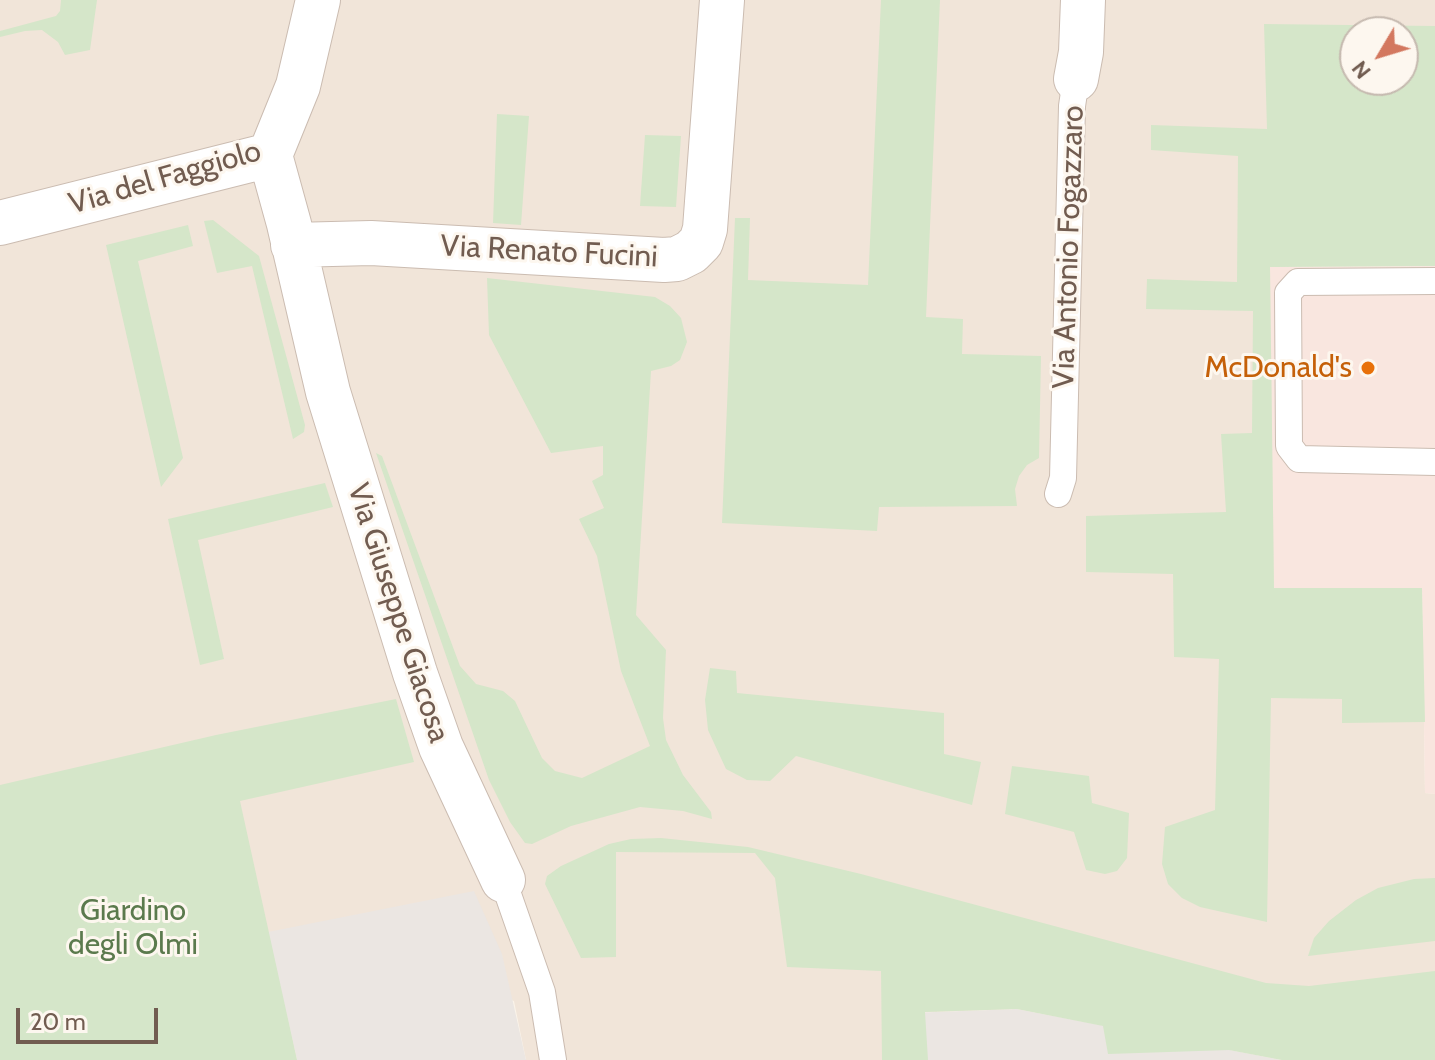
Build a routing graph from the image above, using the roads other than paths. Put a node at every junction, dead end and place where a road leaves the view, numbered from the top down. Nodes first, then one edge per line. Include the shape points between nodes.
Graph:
1 (318, 0) edge
2 (722, 0) edge
3 (1083, 0) edge
4 (1076, 79) joint
5 (270, 155) junction
6 (0, 223) edge
7 (293, 245) junction
8 (1435, 281) edge
9 (1435, 462) edge
10 (1058, 494) dead end
11 (503, 880) joint
12 (553, 1060) edge

1 - 5 street, Via del Faggiolo via 298,86
2 - 7 street, Via Renato Fucini via 705,229 691,252 664,260 371,243
3 - 4 street, Via Antonio Fogazzaro
4 - 10 lane, Via Antonio Fogazzaro via 1063,478
5 - 6 street, Via del Faggiolo
5 - 7 street, Via Giuseppe Giacosa
7 - 11 street, Via Giuseppe Giacosa via 328,392 420,687 445,758
8 - 9 lane via 1298,282 1288,293 1289,446 1299,459
11 - 12 lane, Via Giuseppe Giacosa via 542,992

